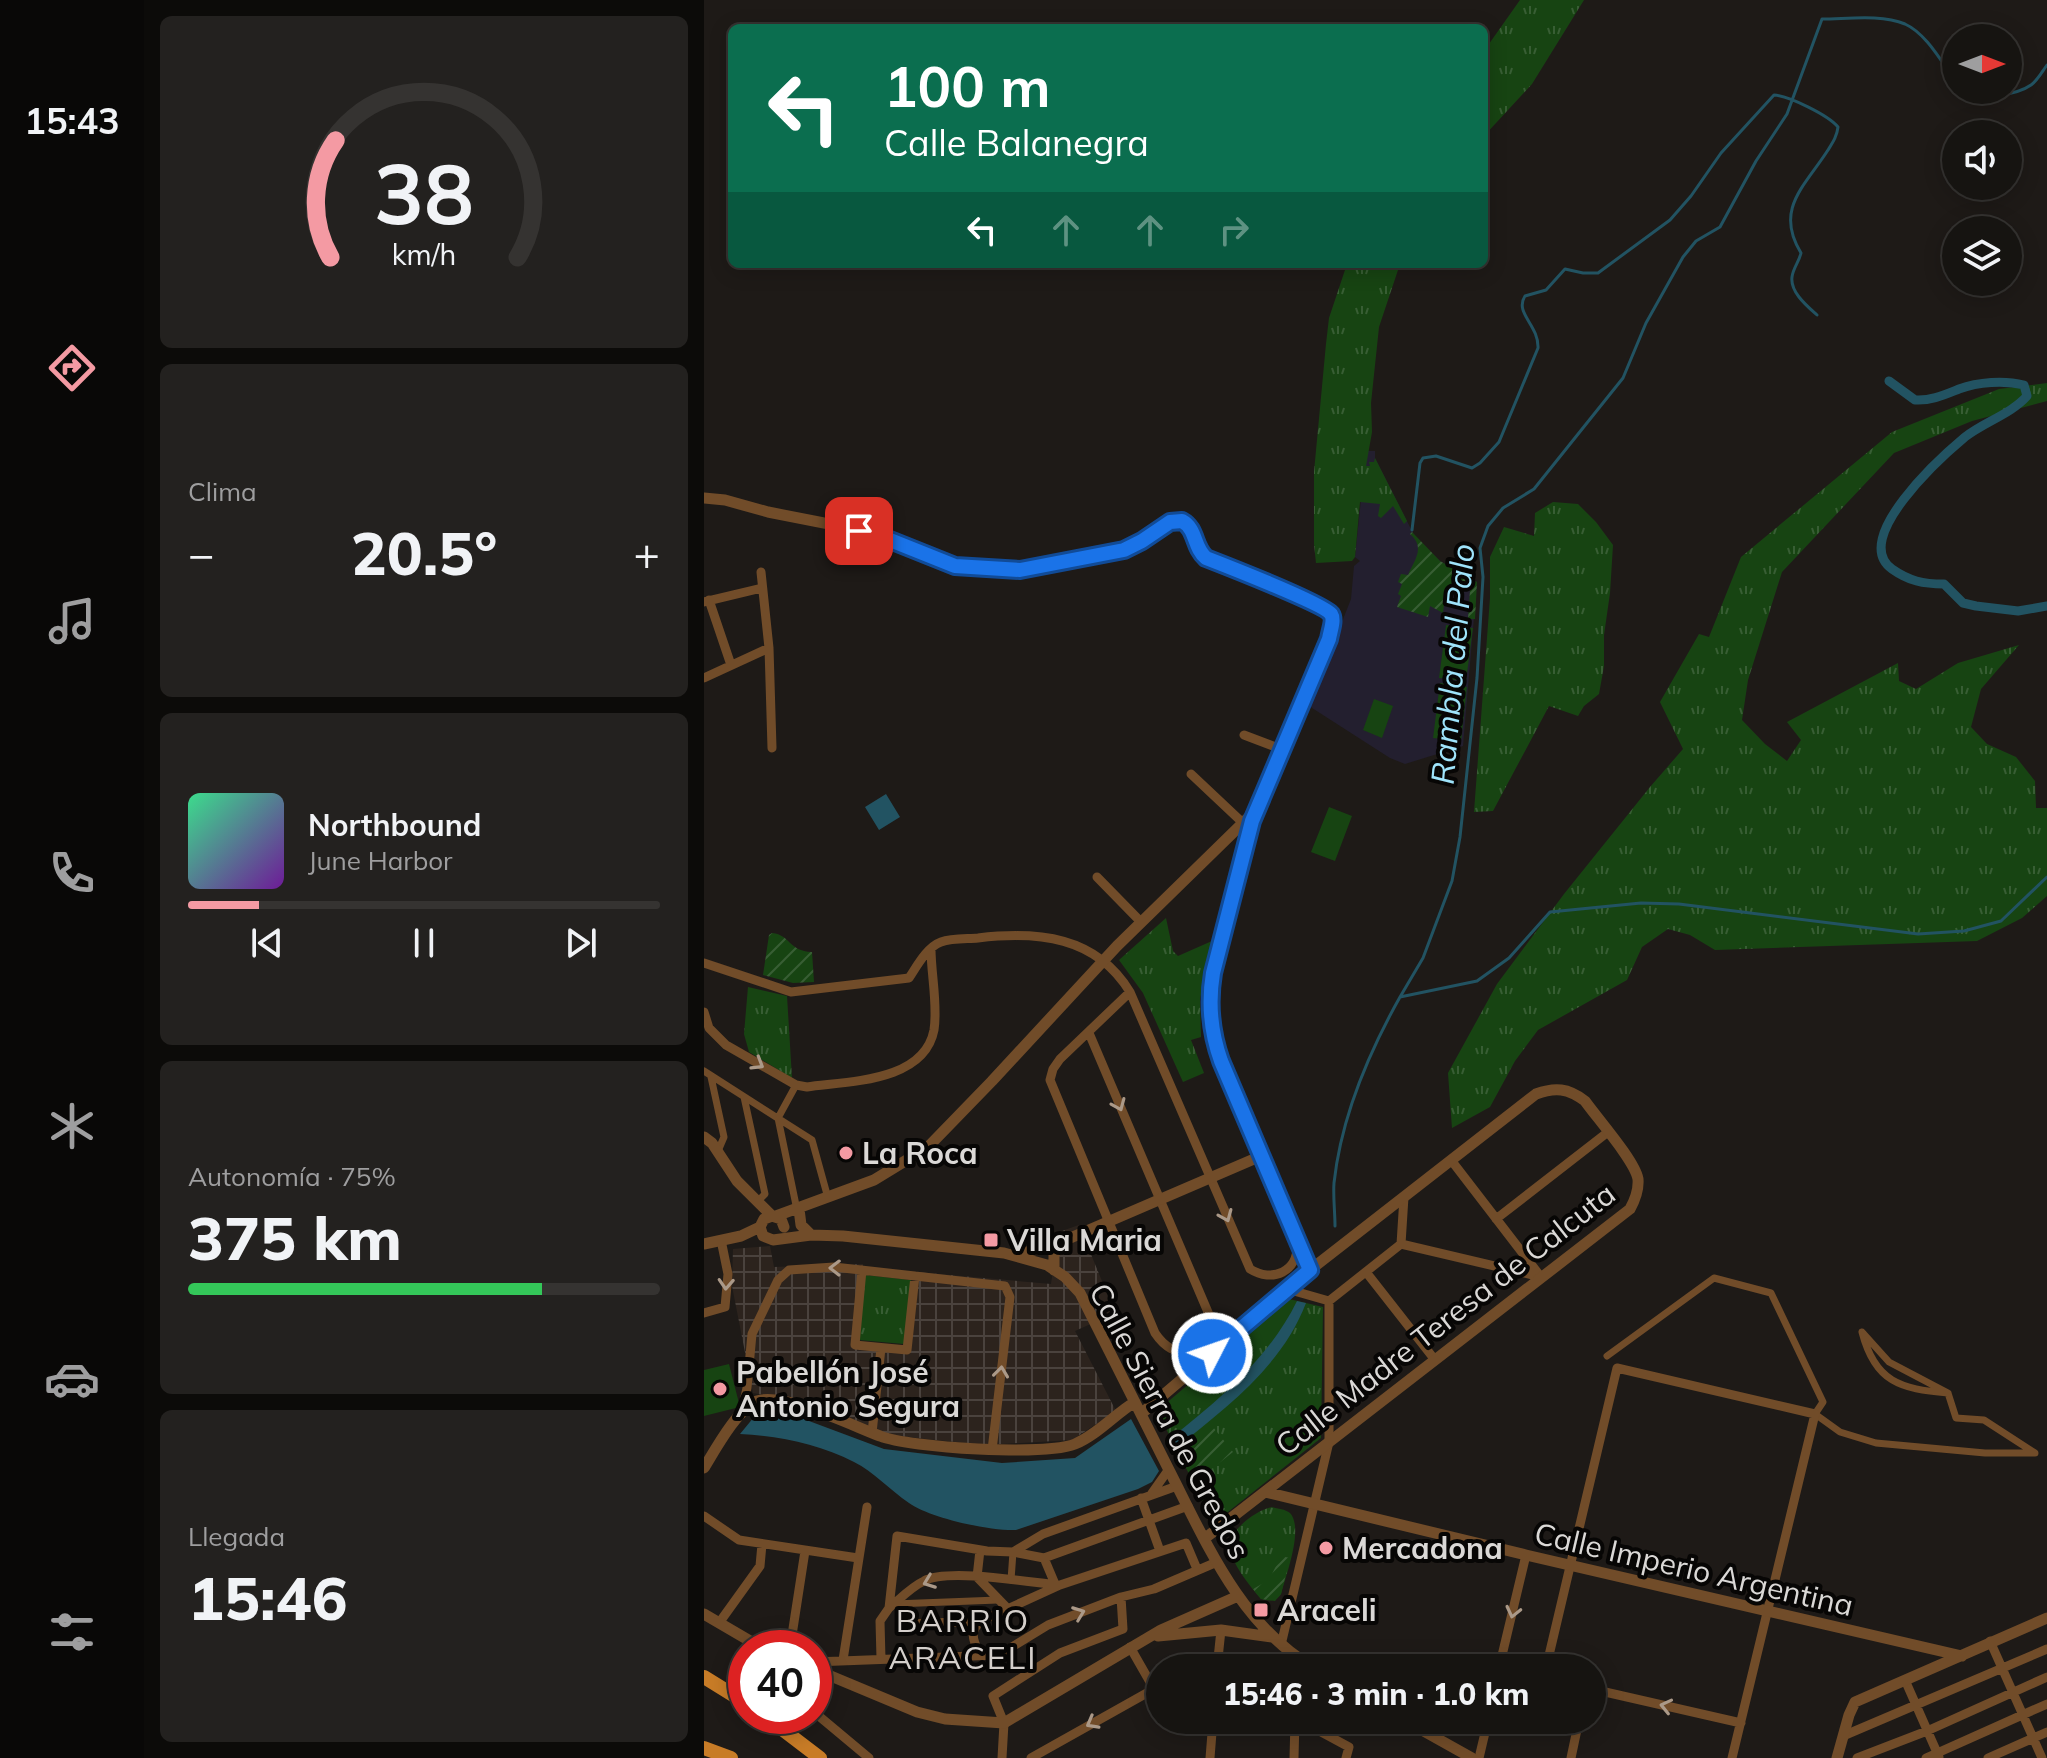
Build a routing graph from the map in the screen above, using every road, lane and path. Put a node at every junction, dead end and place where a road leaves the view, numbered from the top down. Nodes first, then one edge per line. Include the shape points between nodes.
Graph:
1 (704, 498) edge
2 (761, 572) dead end
3 (762, 588) junction
4 (706, 601) edge
5 (769, 648) junction
6 (731, 665) junction
7 (704, 678) edge
8 (1244, 735) dead end
9 (772, 748) dead end
10 (1281, 749) junction
11 (1191, 774) dead end
12 (1262, 794) junction
13 (1243, 823) junction
14 (1204, 859) junction
15 (1240, 862) junction
16 (1097, 877) dead end
17 (1141, 922) junction
18 (931, 949) junction
19 (1103, 960) junction
20 (704, 963) edge
21 (1130, 992) junction
22 (704, 1012) edge
23 (1089, 1033) junction
24 (707, 1074) edge
25 (796, 1085) junction
26 (744, 1097) junction
27 (778, 1118) junction
28 (1608, 1132) junction
29 (704, 1137) edge
30 (718, 1151) junction
31 (1261, 1156) junction
32 (1451, 1160) junction
33 (1211, 1178) junction
34 (1404, 1197) junction
35 (828, 1198) junction
36 (1159, 1199) junction
37 (758, 1203) junction
38 (796, 1211) junction
39 (1496, 1219) junction
40 (779, 1221) junction
41 (1110, 1221) junction
42 (765, 1232) junction
43 (811, 1235) junction
44 (721, 1240) junction
45 (1297, 1240) junction
46 (1061, 1242) junction
47 (704, 1244) edge
48 (1401, 1244) junction
49 (1054, 1255) junction
50 (1015, 1256) junction
51 (1038, 1262) junction
52 (862, 1270) junction
53 (1054, 1270) junction
54 (1310, 1270) junction
55 (1366, 1272) junction
56 (915, 1276) junction
57 (1541, 1277) junction
58 (1287, 1289) junction
59 (1329, 1301) junction
60 (704, 1313) edge
61 (1211, 1320) junction
62 (1222, 1345) junction
63 (881, 1348) junction
64 (1607, 1356) dead end
65 (1435, 1360) junction
66 (747, 1388) junction
67 (1948, 1393) junction
68 (765, 1400) junction
69 (1135, 1402) junction
70 (1141, 1414) junction
71 (1815, 1414) junction
72 (741, 1415) junction
73 (872, 1433) junction
74 (1329, 1442) junction
75 (992, 1450) junction
76 (704, 1468) edge
77 (1169, 1469) junction
78 (1177, 1486) junction
79 (1265, 1492) junction
80 (1152, 1493) junction
81 (1141, 1498) junction
82 (1315, 1504) junction
83 (1188, 1506) junction
84 (867, 1507) dead end
85 (704, 1516) edge
86 (1148, 1520) junction
87 (1204, 1539) junction
88 (762, 1544) junction
89 (980, 1550) junction
90 (805, 1551) junction
91 (1160, 1551) junction
92 (1013, 1552) junction
93 (1526, 1555) junction
94 (858, 1558) junction
95 (1044, 1558) junction
96 (1217, 1562) junction
97 (1569, 1565) junction
98 (1197, 1569) junction
99 (977, 1577) junction
100 (1011, 1580) junction
101 (1057, 1585) junction
102 (1238, 1596) junction
103 (1121, 1597) junction
104 (998, 1600) junction
105 (891, 1606) junction
106 (1007, 1608) junction
107 (1767, 1610) junction
108 (704, 1614) edge
109 (2047, 1618) edge
110 (981, 1621) junction
111 (719, 1623) junction
112 (907, 1624) dead end
113 (731, 1630) edge
114 (793, 1630) edge
115 (1221, 1630) junction
116 (1150, 1637) junction
117 (1276, 1641) junction
118 (1990, 1641) junction
119 (1130, 1647) junction
120 (1926, 1648) junction
121 (2047, 1649) edge
122 (1218, 1654) edge
123 (1289, 1654) edge
124 (1504, 1654) edge
125 (1549, 1654) edge
126 (980, 1655) junction
127 (1962, 1656) junction
128 (881, 1659) junction
129 (843, 1660) junction
130 (832, 1661) edge
131 (1932, 1669) junction
132 (2002, 1669) junction
133 (1146, 1672) edge
134 (704, 1677) edge
135 (832, 1677) edge
136 (2047, 1677) edge
137 (1905, 1680) junction
138 (728, 1692) edge
139 (1606, 1692) edge
140 (2013, 1693) junction
141 (1146, 1696) edge
142 (2047, 1704) edge
143 (1916, 1706) junction
144 (2023, 1715) junction
145 (1004, 1723) junction
146 (1741, 1723) junction
147 (832, 1727) edge
148 (1927, 1731) junction
149 (2047, 1732) edge
150 (789, 1734) edge
151 (1212, 1734) edge
152 (1296, 1734) edge
153 (1324, 1734) edge
154 (1429, 1734) edge
155 (1485, 1734) edge
156 (1576, 1734) edge
157 (1843, 1736) junction
158 (2033, 1738) junction
159 (704, 1748) edge
160 (1938, 1756) edge
161 (731, 1758) edge
162 (820, 1758) edge
163 (869, 1758) edge
164 (1002, 1758) edge
165 (1031, 1758) edge
166 (1210, 1758) edge
167 (1294, 1758) edge
168 (1346, 1758) edge
169 (1472, 1758) edge
170 (1479, 1758) edge
171 (1571, 1758) edge
172 (1732, 1758) edge
173 (1837, 1758) edge
174 (1857, 1758) edge
175 (1926, 1758) edge
176 (1988, 1758) edge
177 (2042, 1758) edge

1 - 10 street via 870,532 968,568 1020,570 1109,554 1170,522 1182,521 1206,558 1330,613 1329,639
2 - 3 street
3 - 4 street
3 - 5 street
4 - 6 street
5 - 6 street
5 - 9 street
6 - 7 street
8 - 10 street
10 - 12 street
11 - 13 street
12 - 13 street
12 - 15 street
13 - 14 street
14 - 15 street via 1228,848
14 - 17 street
15 - 31 street via 1213,973 1211,1013 1221,1061
16 - 17 street
17 - 19 street
18 - 19 street via 941,942 1030,934 1065,941
18 - 20 street via 909,978 791,992
18 - 25 street via 934,1027 921,1058 896,1073
19 - 21 street
19 - 35 street via 928,1147 874,1180
21 - 23 street
21 - 33 street
22 -> 25 street via 709,1028 726,1045
23 -> 36 street
23 - 41 street via 1060,1059 1050,1080
24 - 26 street
24 - 30 street via 724,1137
25 - 27 street
26 - 27 street
26 - 37 street via 765,1194
27 - 35 street via 812,1140
27 - 38 street
28 - 32 street, Calle Madre Teresa de Calcuta via 1585,1101 1566,1090 1551,1089 1536,1094
28 - 39 street
28 - 57 street, Calle Madre Teresa de Calcuta via 1634,1167 1636,1199
29 - 30 street
30 - 37 street
31 - 33 street
31 - 45 street
32 - 34 street, Calle Madre Teresa de Calcuta
32 - 39 street
33 - 36 street
33 -> 45 street via 1250,1269 1269,1276 1286,1271 1298,1252
34 - 48 street
34 - 54 street, Calle Madre Teresa de Calcuta
35 - 38 street
36 - 41 street
36 - 61 street
37 - 40 street
37 - 42 street
38 - 40 street
38 - 43 street
39 - 57 street
40 - 42 street
40 - 42 street via 781,1236
40 - 43 street, Calle Sierra de Gredos
41 - 46 street
41 - 61 street via 1163,1344 1171,1351 1195,1349 1206,1339
42 - 43 street, Calle Sierra de Gredos
42 - 44 street
43 - 50 street, Calle Sierra de Gredos
44 - 47 street
44 -> 60 street via 728,1274 725,1307
45 - 54 street
46 - 49 street
46 - 50 street
48 - 55 street
48 - 57 street
49 - 51 street
49 - 53 street
50 - 51 street, Calle Sierra de Gredos
51 - 53 street, Calle Sierra de Gredos
52 - 56 street
52 - 63 street via 855,1345
52 -> 66 street via 789,1270 778,1280 752,1334
53 - 69 street, Calle Sierra de Gredos via 1080,1293
54 - 58 street, Calle Madre Teresa de Calcuta
55 - 59 street
55 - 65 street
56 - 63 street via 907,1350
75 -> 56 street via 1010,1297 1005,1286
57 - 65 street, Calle Madre Teresa de Calcuta
58 - 59 street
58 - 62 street, Calle Madre Teresa de Calcuta
59 - 74 street
61 - 62 street
62 - 70 street, Calle Madre Teresa de Calcuta
63 - 73 street
64 - 71 street via 1714,1278 1771,1293 1823,1402
65 - 74 street, Calle Madre Teresa de Calcuta
66 - 68 street
66 - 72 street
67 - 67 street via 1892,1381 1872,1360 1862,1332 1889,1362
67 - 71 street via 1956,1418 1984,1420 2035,1453 1876,1443 1840,1432
68 - 72 street
68 - 73 street via 804,1407
69 - 70 street, Calle Sierra de Gredos
69 - 75 street via 1073,1445
70 - 77 street, Calle Sierra de Gredos
71 - 97 street via 1617,1368
71 - 107 street
72 - 76 street
73 - 75 street via 891,1440
74 - 79 street, Calle Madre Teresa de Calcuta
74 - 82 street
77 - 78 street, Calle Sierra de Gredos
77 - 80 street
78 - 80 street
78 - 83 street, Calle Sierra de Gredos
79 - 82 street, Calle Imperio Argentina
79 - 87 street, Calle Madre Teresa de Calcuta
80 - 81 street
81 - 86 street
81 - 92 street via 1043,1534
82 - 93 street, Calle Imperio Argentina
82 - 117 street
83 - 86 street
83 - 87 street, Calle Sierra de Gredos
84 - 94 street
85 - 88 street via 739,1540
86 - 91 street
86 - 95 street
87 - 96 street, Calle Sierra de Gredos
88 - 90 street
88 - 111 street via 760,1566
89 - 92 street
89 - 99 street
89 - 105 street via 897,1536
90 - 94 street
90 - 114 street
91 - 98 street via 1186,1543
91 - 101 street
92 - 95 street
92 - 100 street
93 - 97 street, Calle Imperio Argentina
93 -> 124 street
94 - 129 street
95 - 101 street
96 - 98 street
96 - 102 street, Calle Sierra de Gredos
97 - 107 street, Calle Imperio Argentina
97 - 125 street
98 - 103 street
99 - 100 street
99 - 104 street
99 -> 105 street via 925,1580
100 - 101 street
101 - 106 street
102 - 116 street
102 - 117 street, Calle Sierra de Gredos
126 -> 103 street via 999,1655 1048,1625
103 - 145 street via 1123,1629 1060,1653 993,1696
104 - 105 street
104 - 106 street
105 - 128 street via 880,1621
106 - 110 street
107 - 120 street, Calle Imperio Argentina
107 - 146 street
108 - 111 street
109 - 118 street
110 - 112 street
110 - 126 street via 971,1635
111 - 113 street
115 - 116 street
115 - 117 street
115 - 122 street
116 - 119 street
117 - 123 street, Calle Sierra de Gredos
118 - 127 street
118 - 132 street
119 - 133 street
119 - 145 street
120 - 127 street, Calle Imperio Argentina
120 - 131 street
121 - 132 street
126 - 128 street
127 - 131 street
128 - 129 street
129 - 130 street
131 - 137 street
132 - 140 street
132 - 143 street
134 - 138 main road
135 - 145 street via 917,1712
136 - 140 street
137 - 143 street
137 - 157 street via 1855,1702
146 -> 139 street
140 - 144 street
140 - 148 street
141 -> 165 street
142 - 144 street
143 - 148 street
143 - 157 street
144 - 158 street
144 - 160 street
145 - 164 street
146 - 172 street
147 - 163 street
148 - 160 street
148 - 174 street
149 - 158 street
150 - 162 main road
151 - 166 street
152 - 167 street
153 - 168 street via 1349,1747
154 - 169 street
155 - 170 street
156 - 171 street
157 - 173 street
158 - 176 street
158 - 177 street
159 - 161 main road
160 - 175 street

